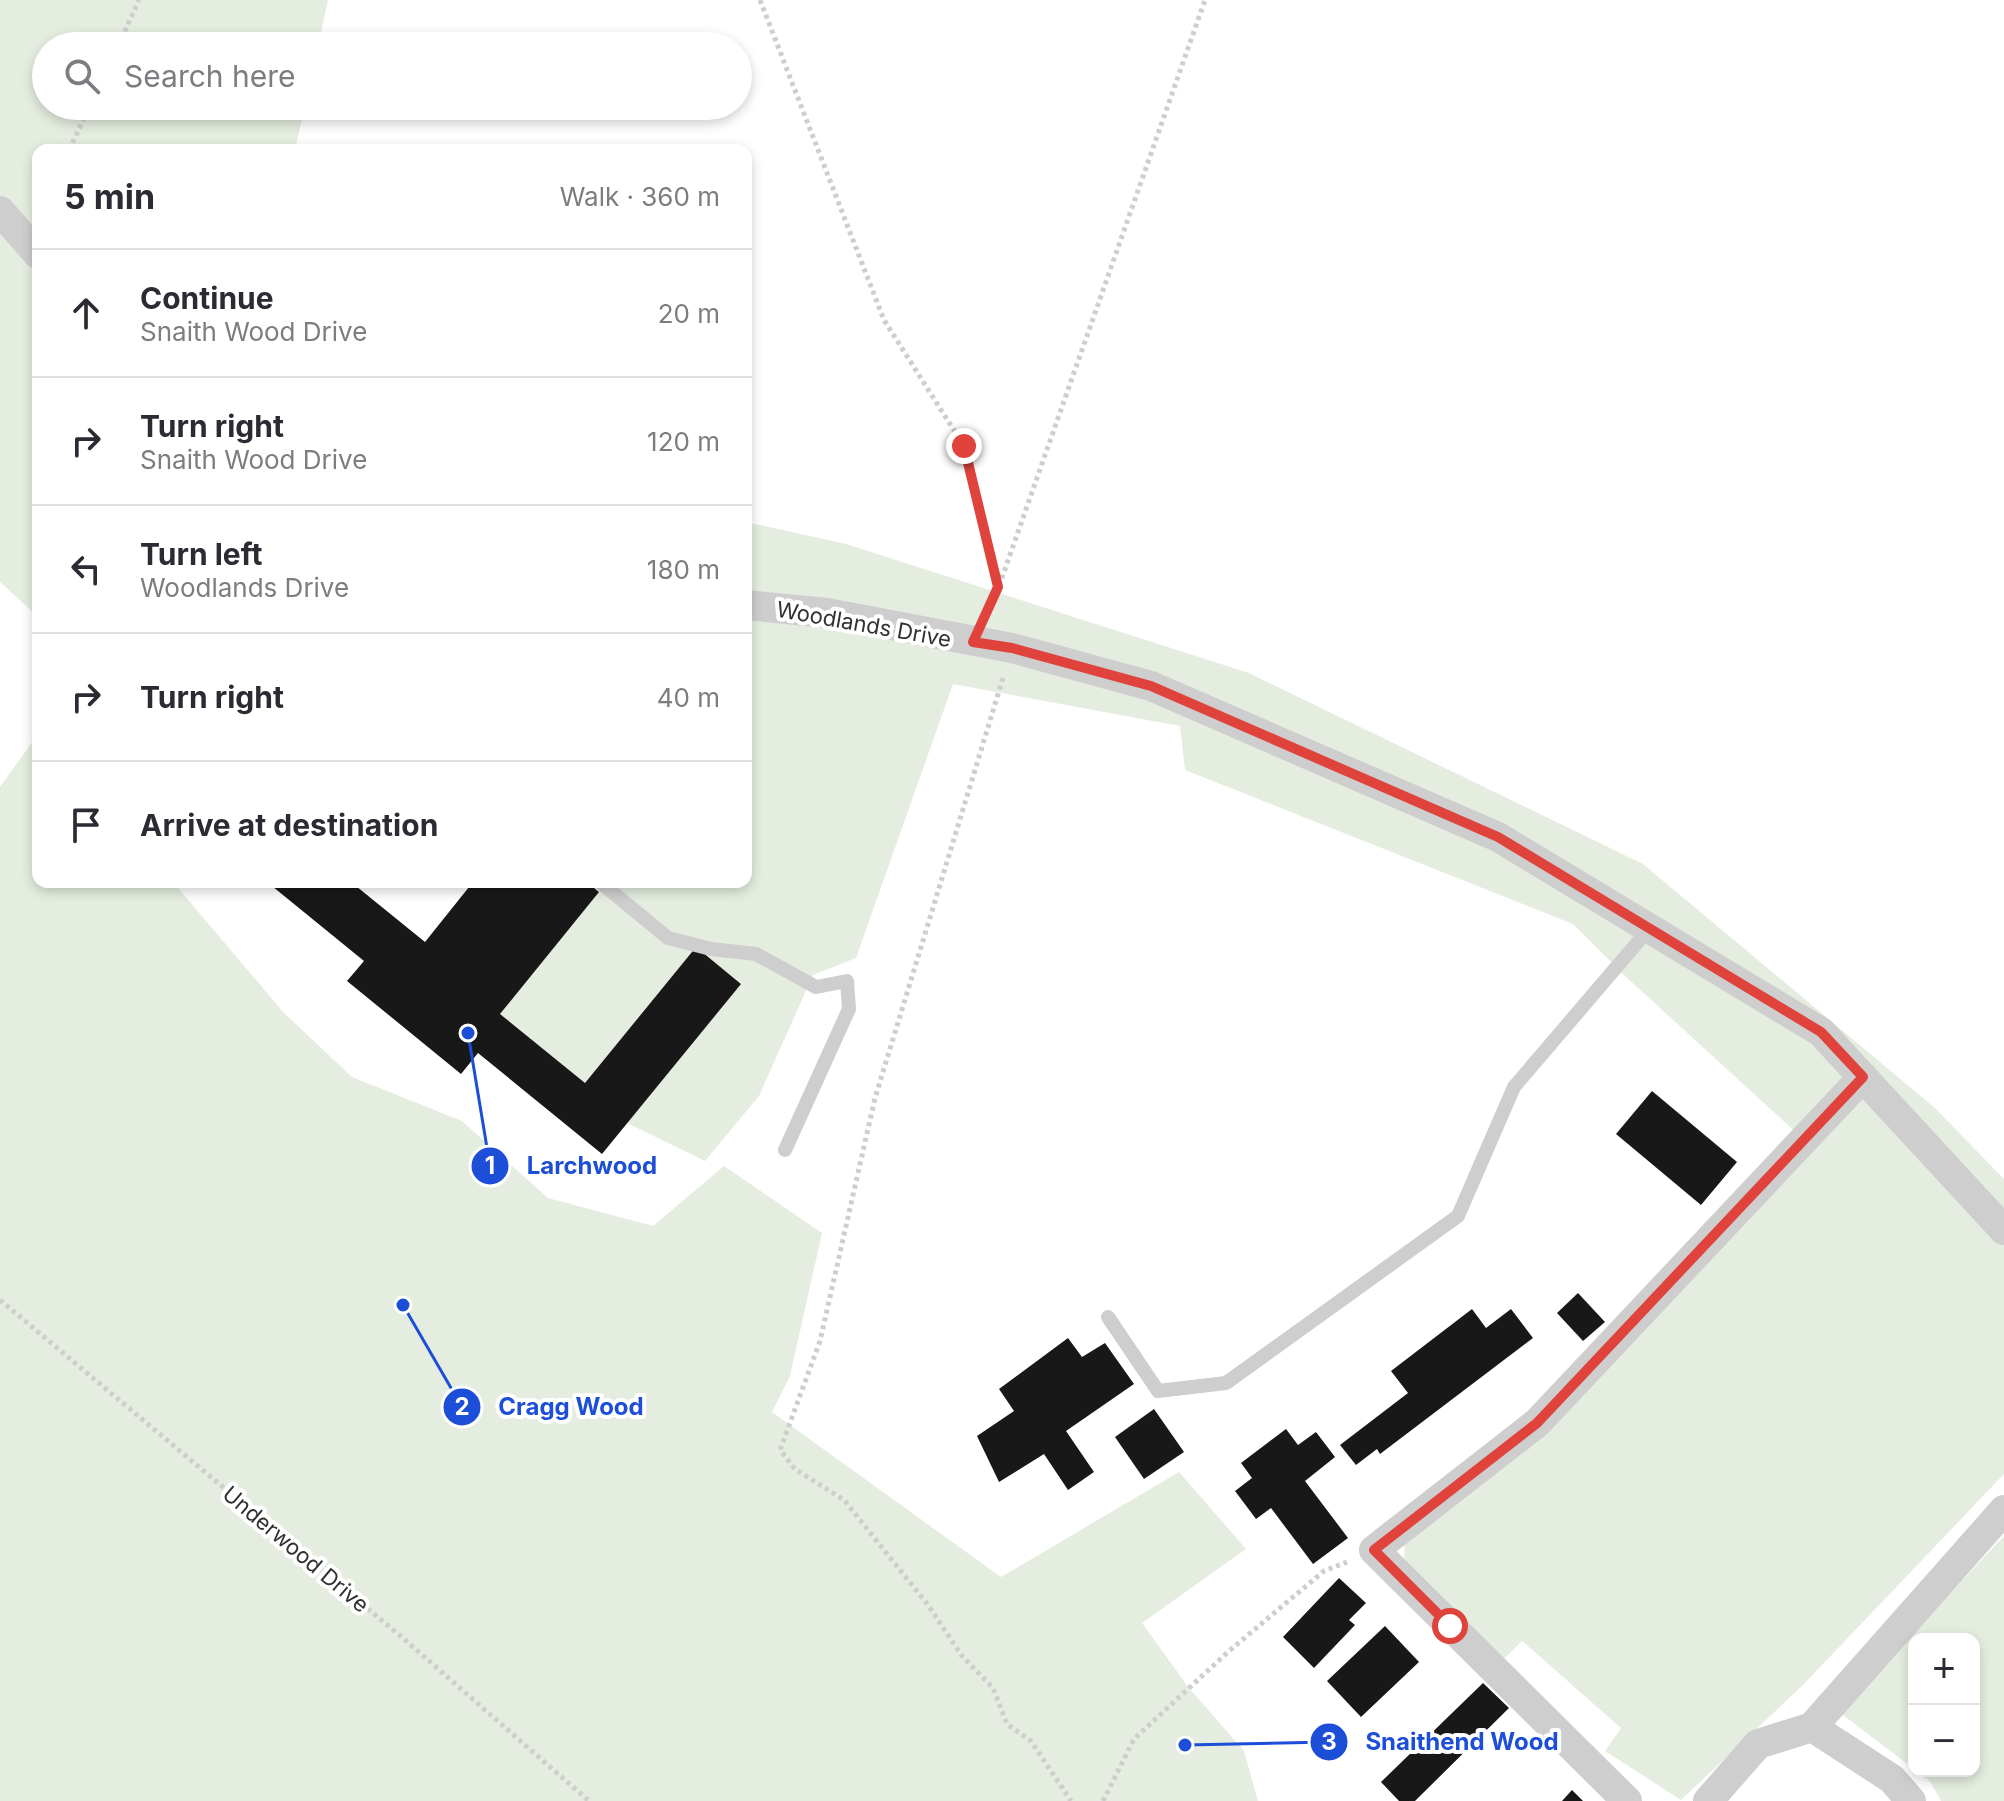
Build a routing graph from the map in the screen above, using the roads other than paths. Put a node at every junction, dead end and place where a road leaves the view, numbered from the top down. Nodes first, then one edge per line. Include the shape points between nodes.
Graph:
1 (0, 211) edge
2 (32, 247) edge
3 (752, 606) edge
4 (607, 888) edge
5 (1649, 929) junction
6 (1863, 1077) junction
7 (785, 1150) dead end
8 (2004, 1230) edge
9 (1108, 1317) dead end
10 (2004, 1510) edge
11 (1812, 1727) junction
12 (1627, 1801) edge
13 (1708, 1801) edge
14 (1911, 1801) edge

1 - 2 street
3 - 5 street, Woodlands Drive via 827,613 1012,648 1151,686 1498,837
4 - 7 lane via 668,938 756,954 816,987 847,981 849,1009
5 - 6 street, Woodlands Drive via 1821,1032
5 - 9 lane via 1514,1087 1458,1216 1239,1374 1226,1383 1158,1391
6 - 8 street, Woodlands Drive
6 - 12 street via 1537,1423 1374,1550
10 - 11 street
11 - 13 street via 1758,1744
11 - 14 street via 1892,1779

